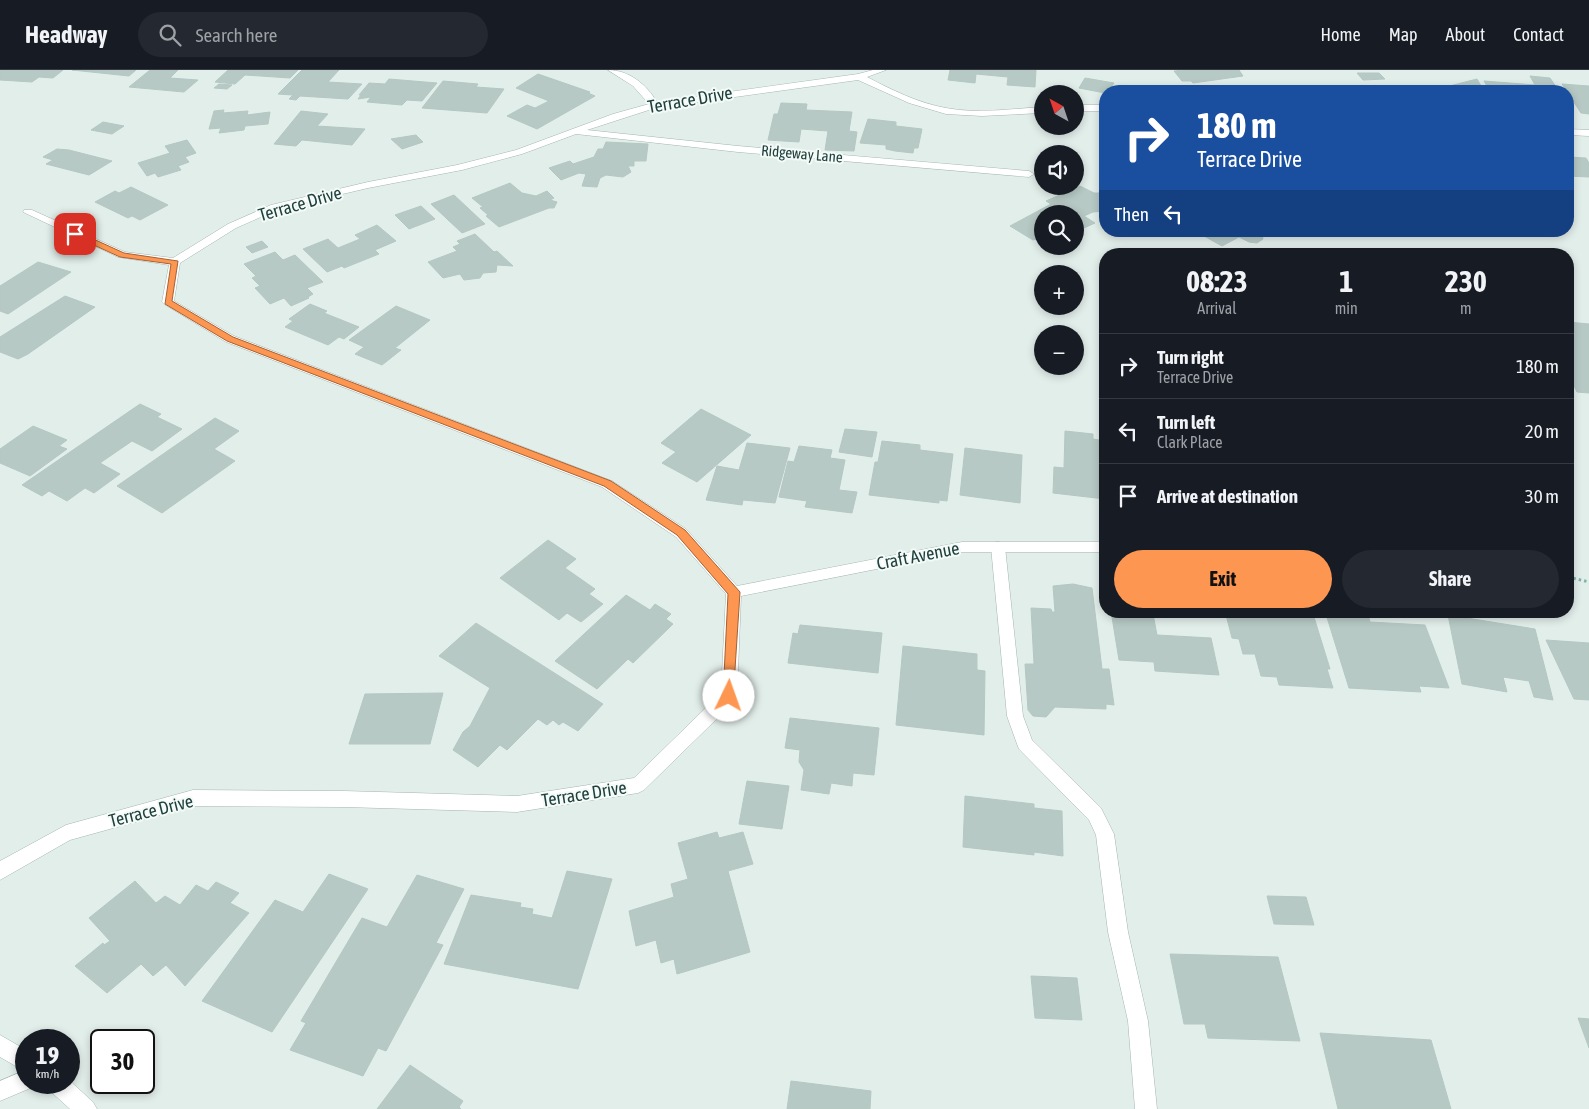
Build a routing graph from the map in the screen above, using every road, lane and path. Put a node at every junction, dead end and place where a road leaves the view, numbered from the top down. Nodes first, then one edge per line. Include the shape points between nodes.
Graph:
1 (612, 70) edge
2 (882, 70) edge
3 (859, 77) junction
4 (654, 105) junction
5 (1084, 108) edge
6 (1099, 108) edge
7 (1034, 111) edge
8 (575, 131) junction
9 (1574, 132) edge
10 (1589, 133) edge
11 (1029, 174) dead end
12 (28, 212) dead end
13 (175, 262) junction
14 (1099, 546) edge
15 (998, 547) junction
16 (1574, 578) edge
17 (1589, 582) edge
18 (734, 592) junction
19 (0, 871) edge
20 (0, 1045) edge
21 (15, 1055) edge
22 (15, 1085) edge
23 (0, 1091) edge
24 (69, 1094) edge
25 (86, 1109) edge
26 (1146, 1109) edge

1 - 4 street via 646,92
2 - 3 street, Terrace Drive
3 - 4 street, Terrace Drive
3 - 7 street via 906,100 946,111 986,114
4 - 8 street, Terrace Drive
5 - 6 street
8 - 11 street, Ridgeway Lane via 738,149
8 - 13 street, Terrace Drive via 519,152 458,168 275,207 232,226
9 - 10 street
12 - 13 street via 122,255
13 - 18 street via 168,302 230,339 607,484 681,533
14 - 15 street, Craft Avenue
15 - 18 street, Craft Avenue via 962,547
15 - 26 street via 1018,730 1025,744 1095,814 1105,834 1118,932 1138,1021
16 - 17 path
18 - 19 street, Terrace Drive via 729,696 638,785 517,804 193,798 66,833
20 - 21 street
22 - 23 street
24 - 25 street

